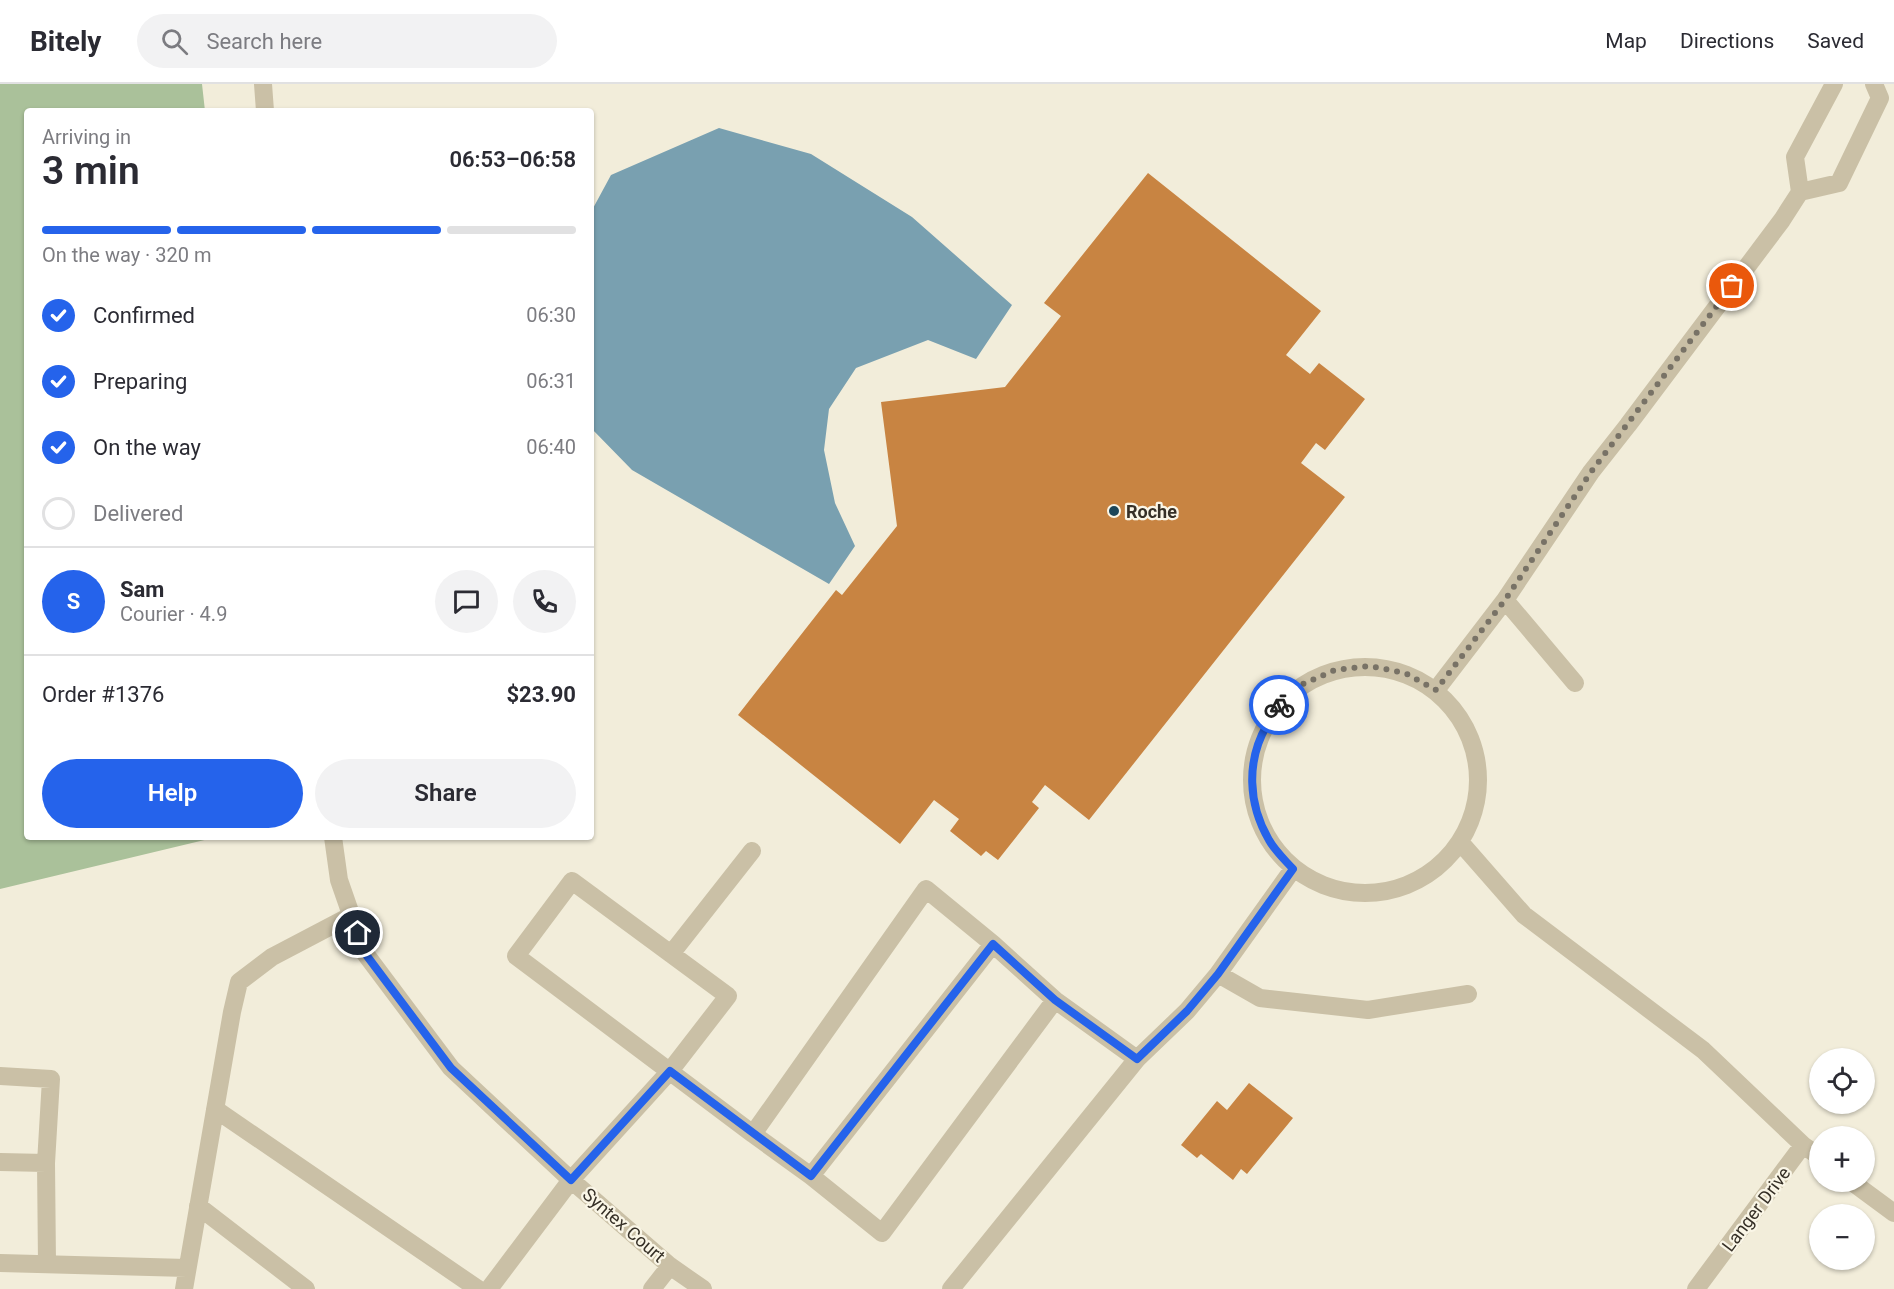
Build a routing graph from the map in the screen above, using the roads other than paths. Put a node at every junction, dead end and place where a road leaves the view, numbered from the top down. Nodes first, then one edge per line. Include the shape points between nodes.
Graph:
1 (263, 84) edge
2 (1834, 84) edge
3 (1874, 84) edge
4 (265, 108) edge
5 (1800, 192) junction
6 (1505, 600) junction
7 (1575, 683) dead end
8 (1436, 690) junction
9 (333, 840) edge
10 (1460, 842) junction
11 (752, 851) dead end
12 (1293, 869) junction
13 (352, 915) junction
14 (993, 944) junction
15 (671, 954) junction
16 (1218, 974) junction
17 (1468, 994) dead end
18 (1055, 1000) junction
19 (1137, 1059) junction
20 (670, 1071) junction
21 (0, 1076) edge
22 (215, 1109) junction
23 (753, 1134) junction
24 (1803, 1145) junction
25 (1809, 1149) edge
26 (0, 1162) edge
27 (46, 1163) junction
28 (811, 1176) junction
29 (571, 1180) junction
30 (1866, 1192) edge
31 (198, 1206) junction
32 (1894, 1213) edge
33 (0, 1263) edge
34 (47, 1264) junction
35 (670, 1266) junction
36 (187, 1268) junction
37 (184, 1289) edge
38 (306, 1289) edge
39 (478, 1289) edge
40 (489, 1289) edge
41 (652, 1289) edge
42 (703, 1289) edge
43 (951, 1289) edge
44 (1696, 1289) edge

1 - 4 street
2 - 5 street via 1795,157
3 - 5 street via 1880,98 1839,183
5 - 6 street via 1591,472
6 - 7 street
6 - 8 street
8 - 10 street via 1455,710 1469,734 1477,761 1478,790 1472,817
8 - 12 street via 1405,673 1370,666 1335,670 1303,684 1276,708 1259,739 1251,774 1255,810 1270,842
9 - 13 street, Syntex Court via 339,880
10 - 12 street via 1440,866 1413,883 1383,892 1351,893 1320,885
10 - 24 street via 1524,915 1703,1050
11 - 15 street
12 - 16 street
13 - 22 street via 272,957 239,982
13 - 29 street, Syntex Court via 364,952 451,1068
14 - 18 street
14 - 23 street via 926,889
14 - 28 street
15 - 20 street via 728,996
15 - 20 street via 572,881 516,956
16 - 17 street via 1260,998 1368,1010
16 - 19 street via 1187,1011
18 - 19 street
18 - 28 street via 882,1233
19 - 43 street
20 - 23 street
20 - 29 street
21 - 27 street via 51,1079
22 - 31 street
22 - 39 street
23 - 28 street
24 - 25 street
24 - 44 street, Langer Drive
26 - 27 street
27 - 34 street
29 - 35 street, Syntex Court
29 - 40 street
30 - 32 street
31 - 36 street
31 - 38 street
33 - 34 street
34 - 36 street
35 - 41 street
35 - 42 street, Syntex Court
36 - 37 street

